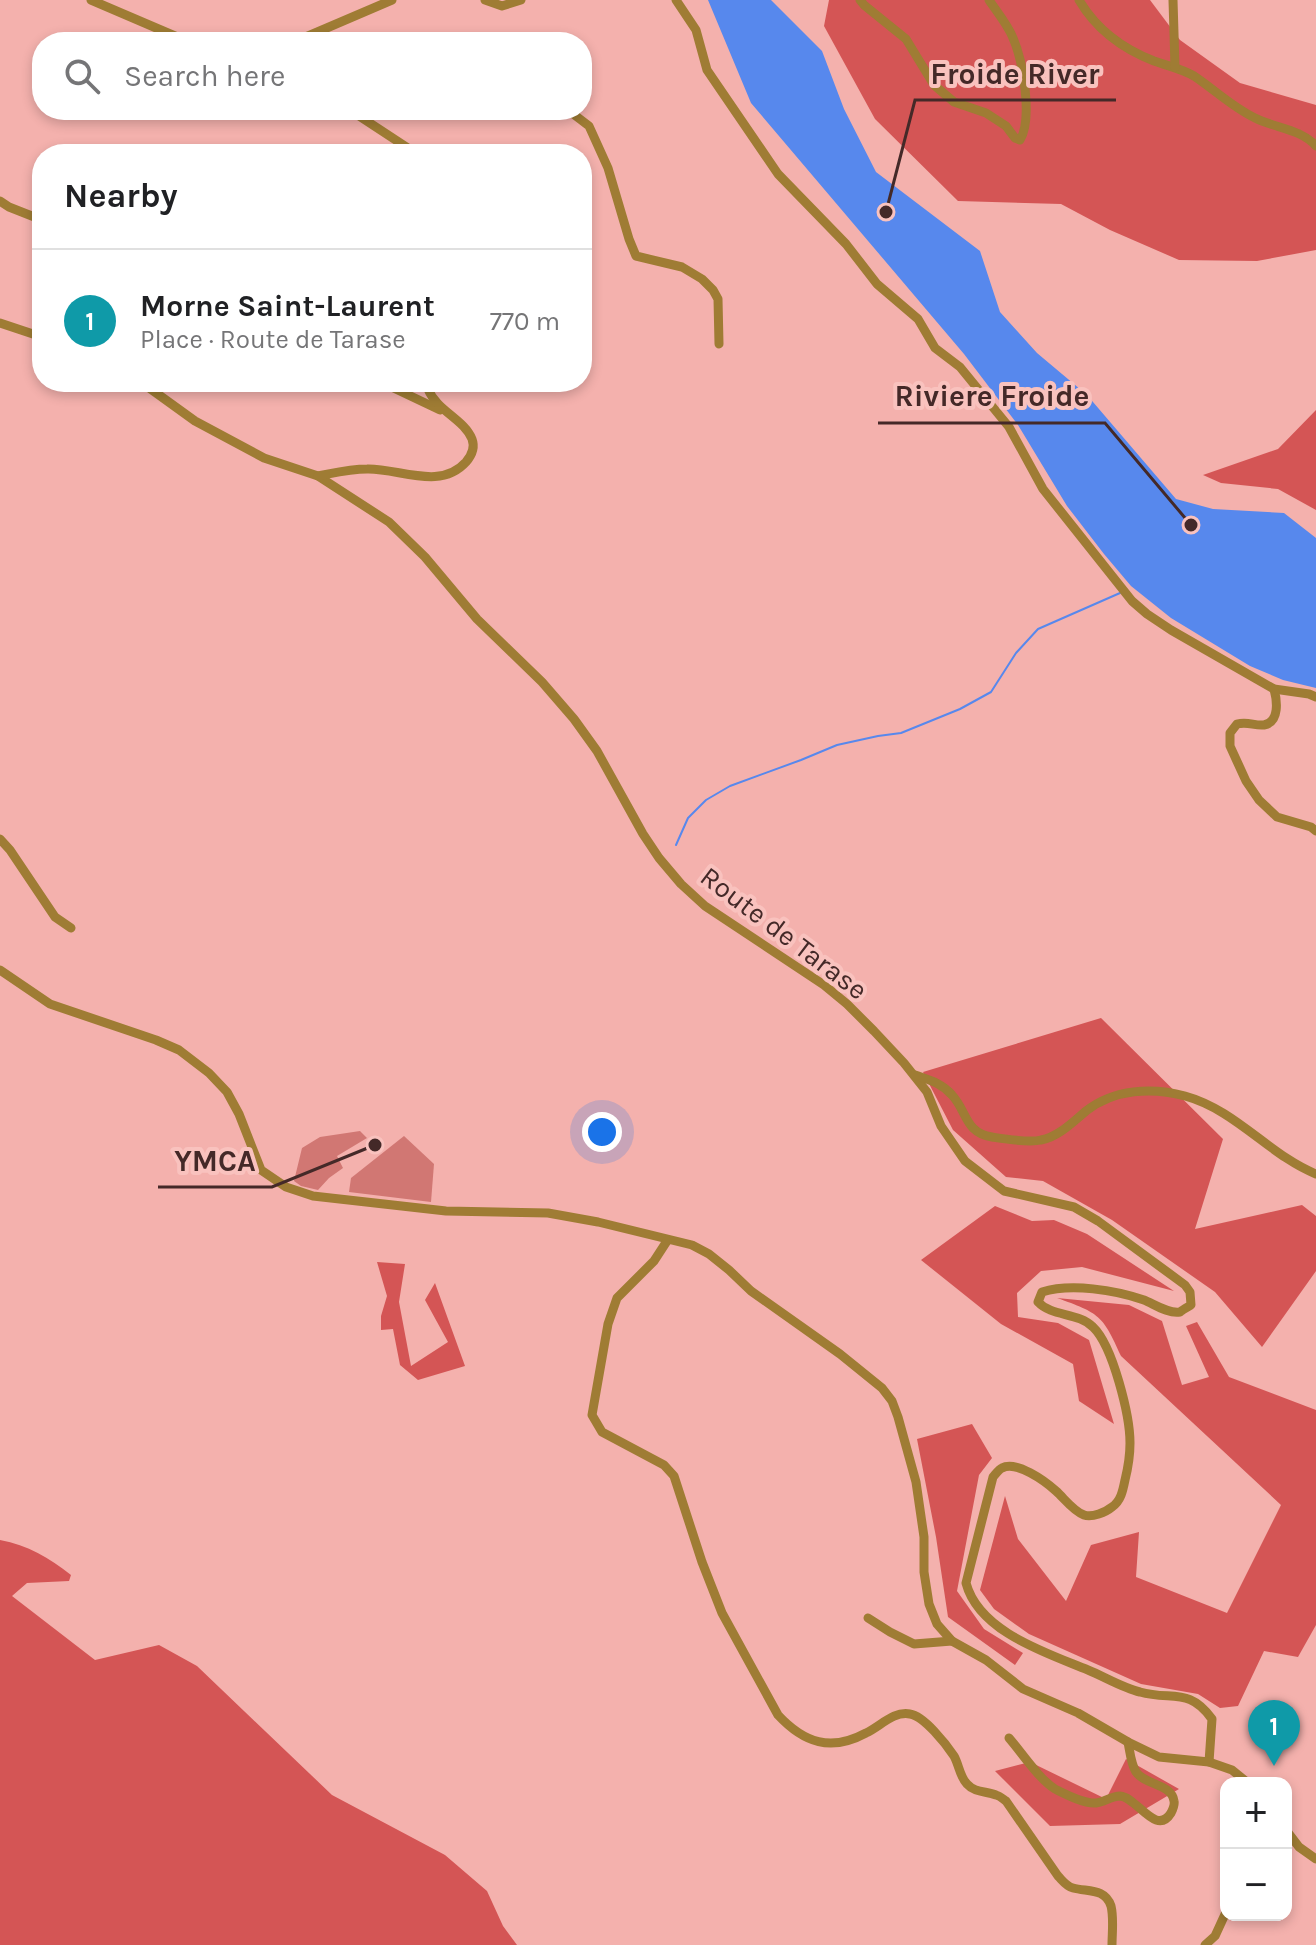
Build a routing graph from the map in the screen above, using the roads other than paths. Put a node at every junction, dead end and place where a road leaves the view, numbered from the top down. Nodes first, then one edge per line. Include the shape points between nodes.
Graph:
1 (91, 0) edge
2 (392, 0) edge
3 (485, 0) edge
4 (521, 0) edge
5 (676, 0) edge
6 (860, 0) edge
7 (989, 0) edge
8 (1079, 0) edge
9 (1173, 0) edge
10 (166, 32) edge
11 (317, 32) edge
12 (1175, 67) junction
13 (365, 120) edge
14 (581, 120) edge
15 (402, 144) edge
16 (1316, 146) edge
17 (0, 201) edge
18 (32, 216) edge
19 (0, 323) edge
20 (32, 334) edge
21 (719, 344) dead end
22 (155, 392) edge
23 (402, 392) edge
24 (430, 392) edge
25 (447, 413) junction
26 (318, 476) junction
27 (1274, 689) junction
28 (1316, 697) edge
29 (1316, 831) edge
30 (0, 839) edge
31 (71, 928) dead end
32 (0, 970) edge
33 (914, 1075) junction
34 (1316, 1174) edge
35 (667, 1241) junction
36 (868, 1618) dead end
37 (952, 1641) junction
38 (1009, 1738) dead end
39 (1128, 1742) junction
40 (1209, 1762) junction
41 (1241, 1777) edge
42 (1292, 1838) edge
43 (1316, 1859) edge
44 (1222, 1921) edge
45 (1112, 1945) edge
46 (1205, 1945) edge

1 - 10 street
2 - 11 street
3 - 4 street via 502,6
5 - 27 street via 696,30 707,70 778,174 877,284 918,319 935,348 960,367 1009,427 1043,489 1132,601 1171,630
6 - 7 street via 906,39 934,85 954,102 986,113 1020,140 1026,116 1023,76 1013,38
8 - 12 street via 1114,39
9 - 12 street
12 - 16 street via 1240,110
13 - 15 street
14 - 21 street via 608,168 636,256 682,267 713,290
17 - 18 street
19 - 20 street
22 - 26 street via 195,421 264,458
23 - 25 street
24 - 25 street
25 - 26 street via 473,442 468,461 457,469 428,478 370,469
26 - 33 street, Route de Tarase via 389,522 542,682 597,751 643,834 681,884 705,906 824,985
27 - 28 street
27 - 29 street via 1273,719 1263,725 1237,724 1230,746 1266,809
30 - 31 street via 55,917
32 - 35 street via 50,1004 179,1050 227,1092 261,1170 286,1187 313,1196 446,1211 548,1213
33 - 34 street via 946,1089 982,1134 1031,1141 1049,1138 1111,1096 1139,1091 1186,1096
33 - 40 street, Route de Tarase via 941,1126 980,1174 1004,1191 1074,1207 1190,1292 1191,1305 1180,1312 1110,1292 1042,1292 1038,1302 1043,1307 1092,1325 1108,1349 1129,1420 1128,1470 1121,1497 1113,1507 1091,1516 1081,1514 1021,1468 1000,1468 993,1477 966,1583 970,1598 986,1616 1038,1650 1141,1693 1203,1705 1212,1719
35 - 37 street via 709,1254 840,1354 892,1401 916,1482 929,1604
35 - 45 street via 617,1298 592,1415 602,1432 664,1465 674,1476 722,1613 778,1715 805,1738 822,1743 866,1734 891,1717 920,1717 955,1757 967,1784 1006,1801 1066,1885 1104,1895 1110,1904
36 - 37 street via 914,1644
37 - 39 street via 1023,1689
38 - 39 street via 1051,1787 1095,1803 1119,1796 1157,1821 1164,1820 1173,1810 1174,1798 1138,1775
39 - 40 street via 1159,1757
40 - 41 street
42 - 43 street
44 - 46 street

